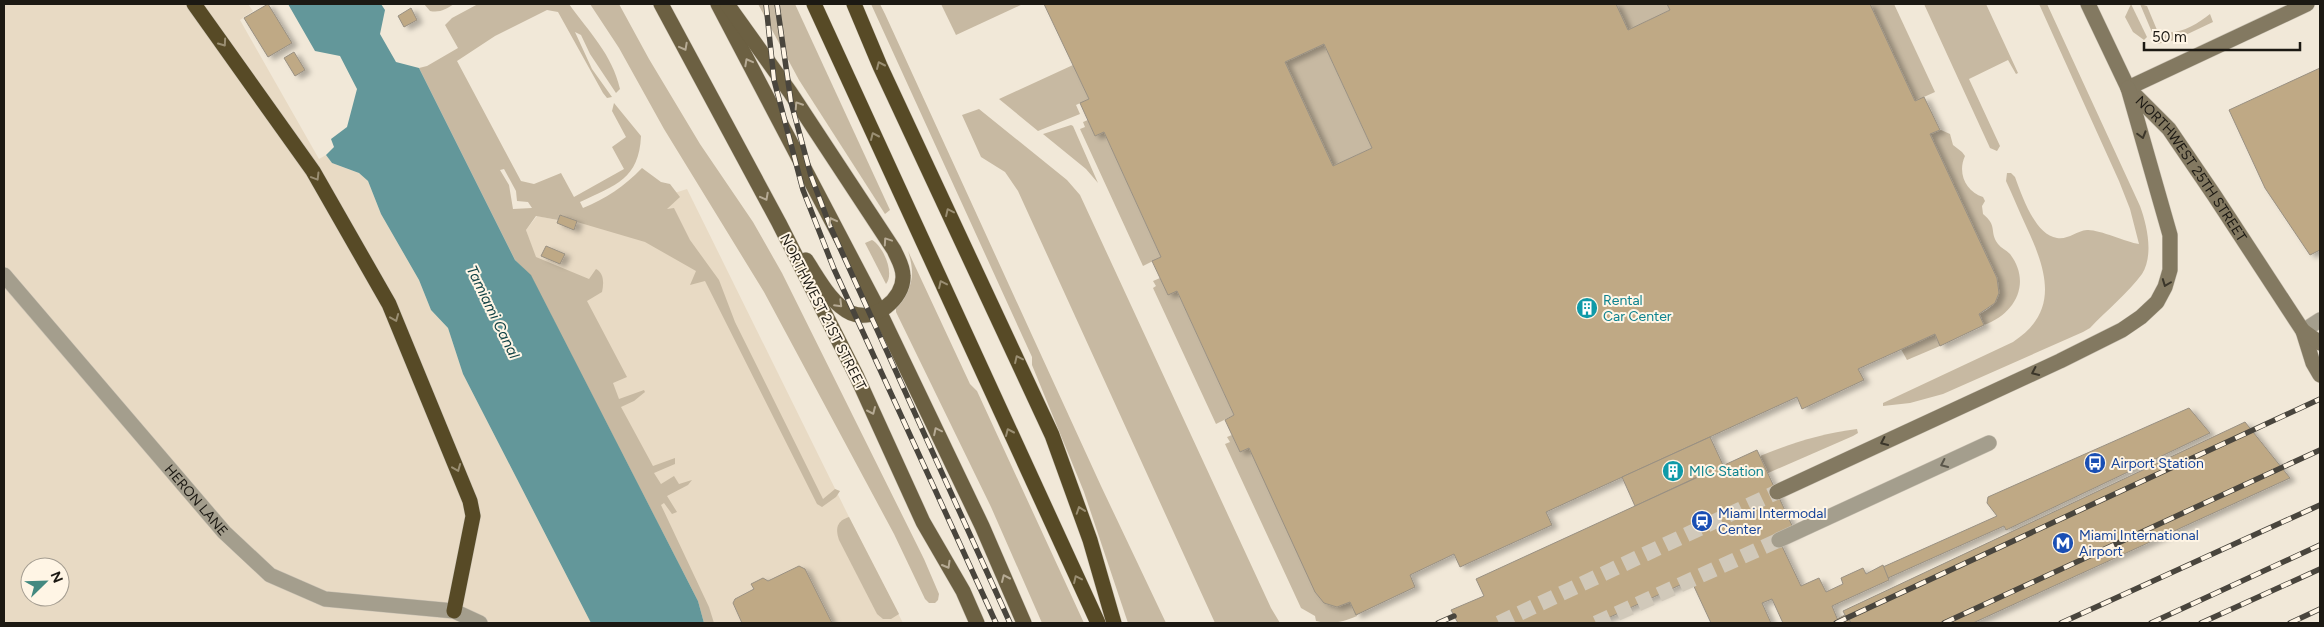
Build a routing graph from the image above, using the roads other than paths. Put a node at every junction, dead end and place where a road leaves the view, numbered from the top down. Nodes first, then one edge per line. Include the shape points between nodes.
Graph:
1 (194, 4) edge
2 (661, 4) edge
3 (718, 4) edge
4 (727, 4) edge
5 (814, 4) edge
6 (854, 4) edge
7 (2088, 4) edge
8 (2307, 4) edge
9 (2128, 88) junction
10 (779, 223) junction
11 (4, 275) edge
12 (879, 311) junction
13 (2320, 320) edge
14 (2303, 331) junction
15 (2320, 343) edge
16 (2320, 375) edge
17 (1989, 443) dead end
18 (1777, 492) tunnel mouth
19 (1779, 540) tunnel mouth
20 (454, 612) junction
21 (480, 623) edge
22 (977, 623) edge
23 (1024, 623) edge
24 (1098, 623) edge
25 (1114, 623) edge

1 -> 20 highway via 312,171 389,304 470,501 473,516
2 -> 10 main road, NORTHWEST 21ST STREET
12 -> 3 main road
12 -> 4 main road via 901,289 900,262 790,92
24 -> 5 highway
25 -> 6 highway via 1090,540 1052,435
7 - 9 street, NORTHWEST 25TH STREET
8 - 9 street
9 - 14 street, NORTHWEST 25TH STREET via 2169,130
9 -> 18 street via 2170,235 2170,270 2157,302 2141,317 2113,334
10 -> 12 main road via 829,293 845,309 863,316
10 -> 22 main road, NORTHWEST 21ST STREET via 857,377 923,522 963,591
11 - 20 street, HERON LANE via 224,532 270,575 326,599
23 -> 12 main road via 982,526
13 - 14 street
14 - 15 street, NORTHWEST 25TH STREET
14 - 16 street, NORTHWEST 25TH STREET via 2312,363
17 -> 19 street
20 - 21 street, HERON LANE

